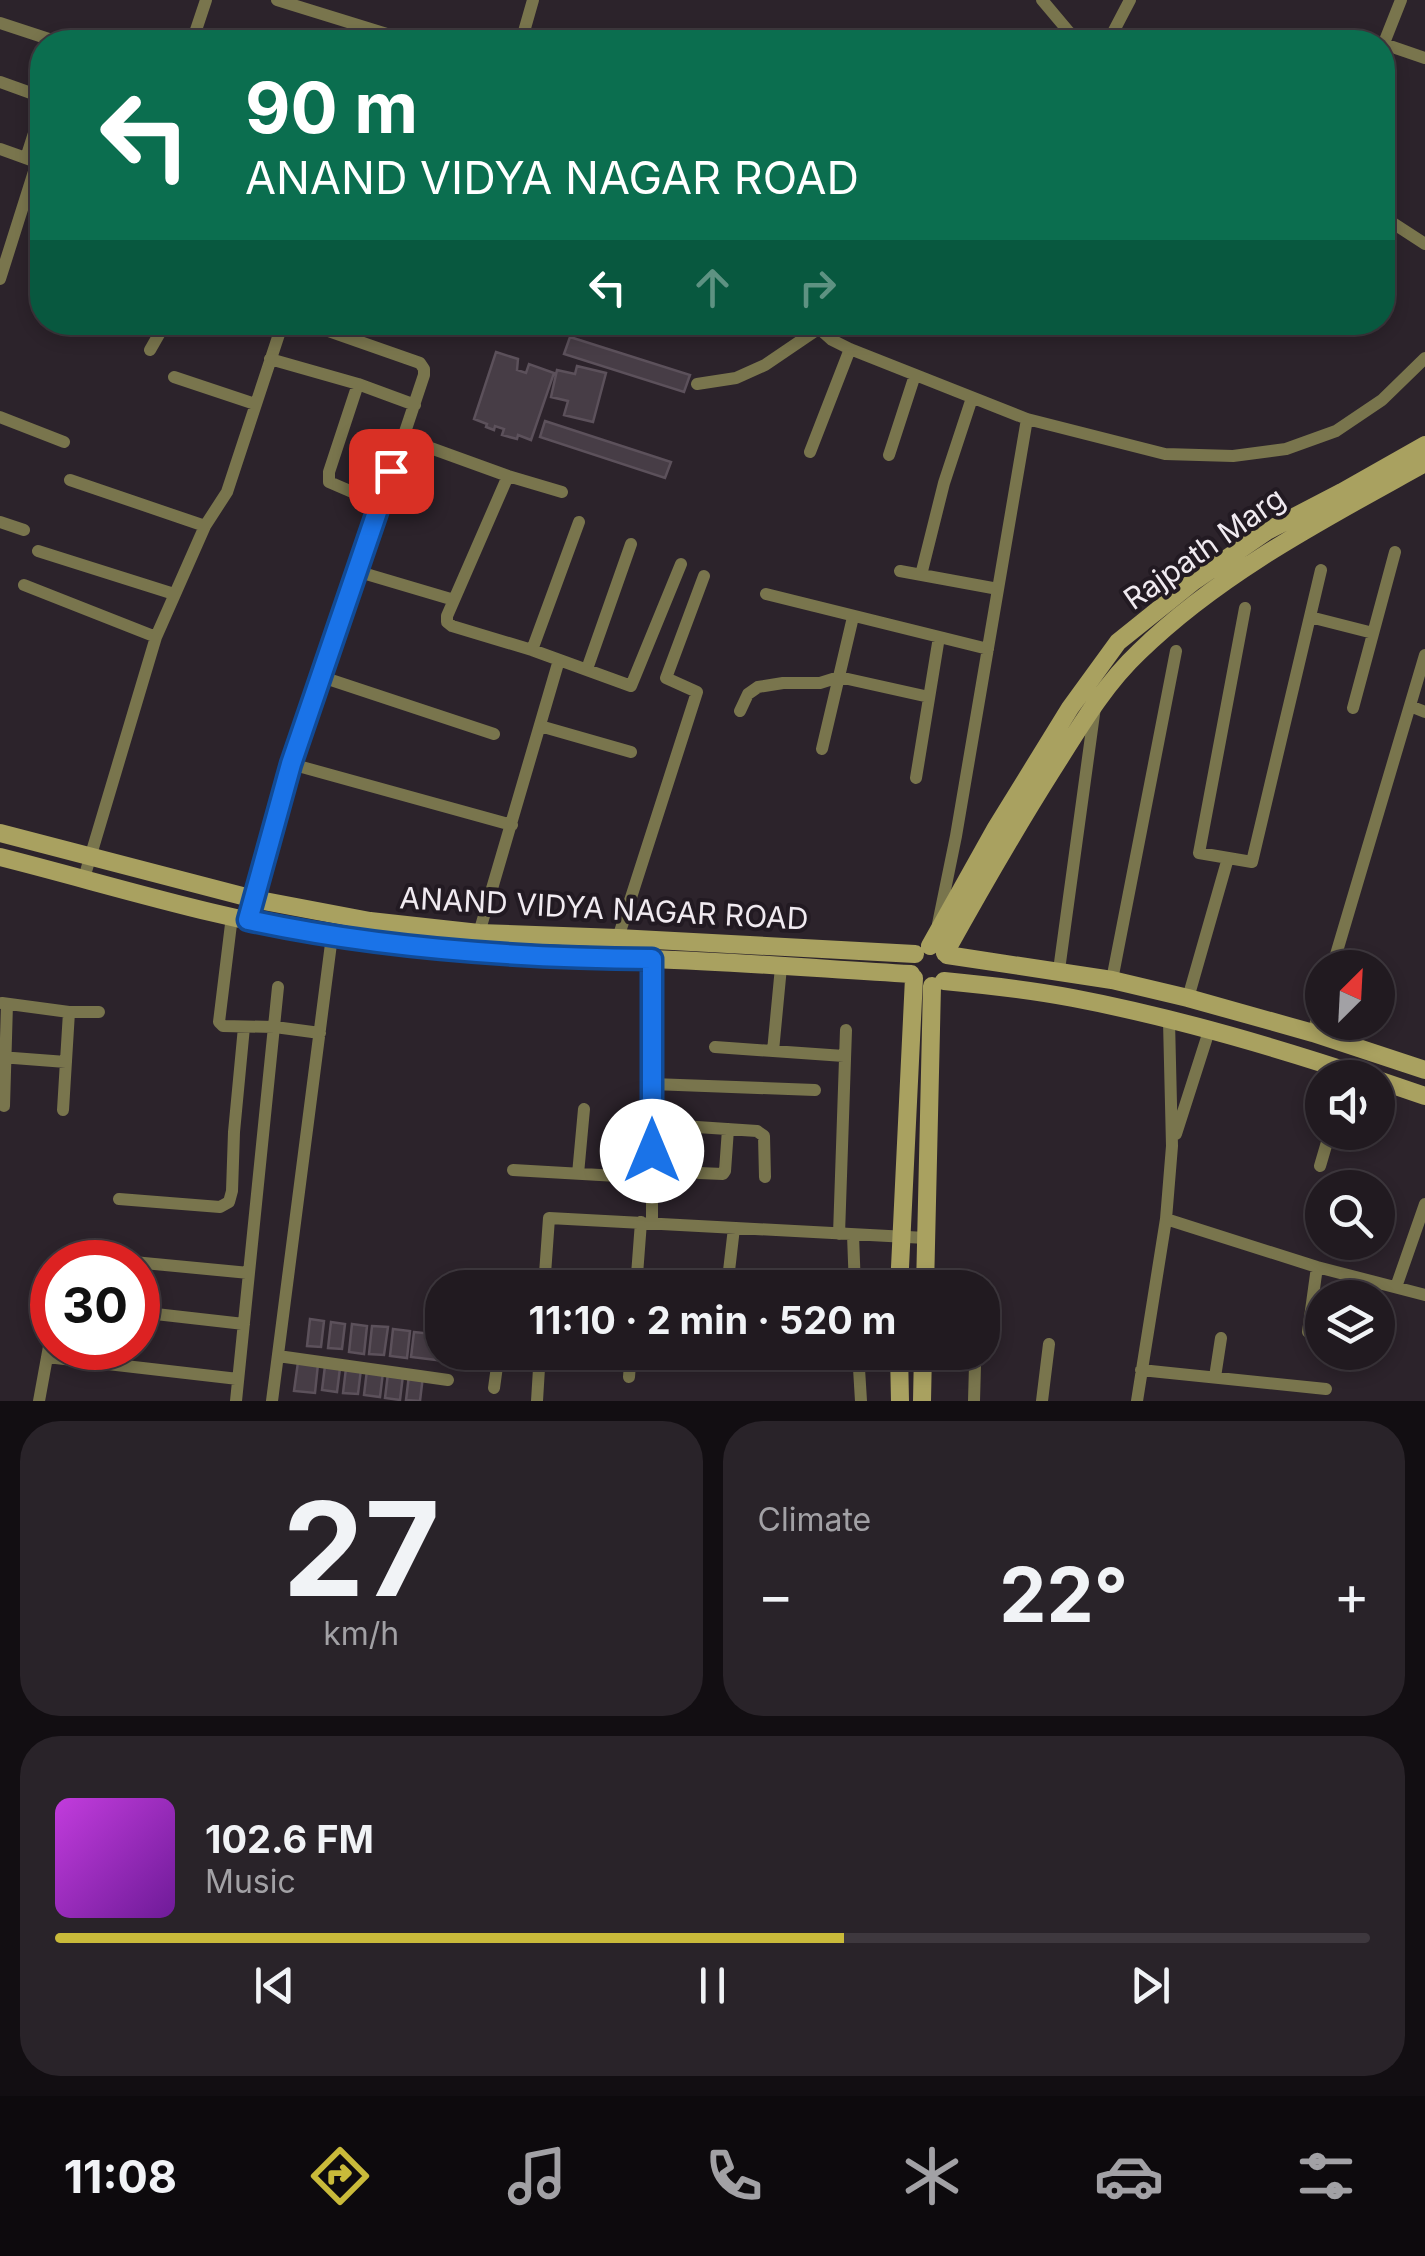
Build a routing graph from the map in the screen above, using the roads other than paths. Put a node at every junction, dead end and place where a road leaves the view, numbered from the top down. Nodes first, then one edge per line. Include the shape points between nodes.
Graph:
1 (206, 0) edge
2 (278, 0) edge
3 (533, 0) edge
4 (1042, 0) edge
5 (1130, 0) edge
6 (1401, 0) edge
7 (0, 23) edge
8 (196, 30) edge
9 (373, 30) edge
10 (524, 30) edge
11 (1067, 30) edge
12 (1114, 30) edge
13 (1389, 30) edge
14 (30, 33) edge
15 (1395, 49) edge
16 (1425, 58) edge
17 (0, 82) edge
18 (30, 93) edge
19 (0, 150) edge
20 (30, 160) edge
21 (30, 179) edge
22 (1395, 224) edge
23 (1425, 244) edge
24 (0, 279) edge
25 (159, 335) edge
26 (278, 335) edge
27 (340, 335) edge
28 (804, 335) edge
29 (826, 335) edge
30 (850, 349) junction
31 (150, 350) dead end
32 (1425, 358) edge
33 (270, 359) junction
34 (915, 376) junction
35 (174, 377) dead end
36 (358, 384) junction
37 (697, 384) dead end
38 (972, 398) junction
39 (255, 404) junction
40 (415, 405) junction
41 (0, 417) edge
42 (1027, 419) junction
43 (403, 438) junction
44 (64, 442) dead end
45 (1425, 445) edge
46 (810, 452) dead end
47 (889, 455) dead end
48 (1425, 463) edge
49 (508, 476) junction
50 (70, 480) dead end
51 (562, 492) dead end
52 (380, 504) junction
53 (0, 522) edge
54 (579, 522) dead end
55 (205, 526) junction
56 (24, 530) dead end
57 (631, 544) dead end
58 (38, 551) dead end
59 (1395, 552) dead end
60 (682, 564) dead end
61 (356, 570) junction
62 (1321, 570) dead end
63 (900, 571) dead end
64 (921, 575) junction
65 (704, 576) dead end
66 (24, 585) dead end
67 (998, 588) junction
68 (174, 594) junction
69 (766, 594) dead end
70 (454, 600) junction
71 (1245, 608) dead end
72 (853, 617) junction
73 (1310, 617) junction
74 (1374, 633) junction
75 (156, 637) junction
76 (939, 637) junction
77 (988, 649) junction
78 (532, 650) junction
79 (1176, 651) dead end
80 (1425, 654) edge
81 (559, 660) junction
82 (587, 668) junction
83 (322, 677) junction
84 (839, 677) junction
85 (929, 697) junction
86 (1095, 705) junction
87 (1410, 706) junction
88 (1353, 708) dead end
89 (740, 711) dead end
90 (1425, 712) edge
91 (540, 726) junction
92 (494, 734) dead end
93 (822, 750) dead end
94 (631, 752) dead end
95 (291, 764) junction
96 (916, 778) dead end
97 (512, 825) junction
98 (0, 833) edge
99 (90, 856) junction
100 (0, 857) edge
101 (1228, 858) junction
102 (84, 878) junction
103 (254, 899) junction
104 (240, 918) junction
105 (479, 934) junction
106 (332, 936) junction
107 (618, 938) junction
108 (934, 949) junction
109 (1337, 950) edge
110 (652, 959) junction
111 (780, 967) junction
112 (1059, 970) junction
113 (913, 976) junction
114 (1112, 980) junction
115 (938, 983) junction
116 (278, 987) dead end
117 (1188, 998) junction
118 (4, 1003) edge
119 (68, 1012) junction
120 (98, 1012) dead end
121 (1169, 1020) junction
122 (244, 1027) junction
123 (274, 1027) junction
124 (846, 1030) dead end
125 (1209, 1031) junction
126 (1305, 1031) edge
127 (320, 1032) junction
128 (1334, 1040) edge
129 (715, 1047) dead end
130 (773, 1051) junction
131 (844, 1056) junction
132 (3, 1057) edge
133 (1315, 1060) edge
134 (66, 1062) junction
135 (1425, 1070) edge
136 (652, 1084) junction
137 (1395, 1086) edge
138 (816, 1090) dead end
139 (1425, 1096) edge
140 (4, 1106) dead end
141 (584, 1109) dead end
142 (63, 1110) dead end
143 (652, 1124) junction
144 (728, 1129) junction
145 (1172, 1146) junction
146 (1325, 1150) edge
147 (1320, 1166) dead end
148 (513, 1170) dead end
149 (699, 1173) dead end
150 (578, 1174) junction
151 (765, 1176) dead end
152 (652, 1178) junction
153 (119, 1200) dead end
154 (1424, 1212) edge
155 (1166, 1219) junction
156 (646, 1223) junction
157 (734, 1228) junction
158 (846, 1234) junction
159 (902, 1238) junction
160 (926, 1238) junction
161 (160, 1265) edge
162 (1317, 1267) junction
163 (545, 1270) edge
164 (639, 1270) edge
165 (729, 1270) edge
166 (852, 1270) edge
167 (900, 1270) edge
168 (925, 1270) edge
169 (249, 1273) junction
170 (1315, 1280) edge
171 (1396, 1288) junction
172 (1425, 1295) edge
173 (160, 1314) edge
174 (244, 1324) junction
175 (1221, 1338) dead end
176 (1049, 1344) dead end
177 (278, 1356) junction
178 (45, 1370) edge
179 (156, 1370) edge
180 (496, 1370) edge
181 (539, 1370) edge
182 (630, 1370) edge
183 (859, 1370) edge
184 (900, 1370) edge
185 (923, 1370) edge
186 (975, 1370) edge
187 (1141, 1370) junction
188 (1215, 1377) junction
189 (629, 1378) dead end
190 (238, 1379) junction
191 (448, 1380) dead end
192 (494, 1388) dead end
193 (1326, 1389) dead end
194 (39, 1401) edge
195 (236, 1401) edge
196 (272, 1401) edge
197 (538, 1401) edge
198 (861, 1401) edge
199 (900, 1401) edge
200 (922, 1401) edge
201 (974, 1401) edge
202 (1042, 1401) edge
203 (1137, 1401) edge

1 - 8 street
2 - 9 street
3 - 10 street
4 - 11 street
5 - 12 street
6 - 13 street
7 - 14 street
15 - 16 street
17 - 18 street
19 - 20 street
21 - 24 street
22 - 23 street
25 - 31 street
26 - 33 street
27 - 40 street via 420,363 424,375
28 - 37 street via 766,365
29 - 30 street
30 - 34 street
30 - 46 street
32 - 42 street via 1382,400 1336,431 1286,449 1164,454
33 - 36 street
33 - 39 street
34 - 38 street
34 - 47 street
35 - 39 street
36 - 40 street
36 - 52 street via 329,482
38 - 42 street
38 - 64 street
39 - 55 street via 227,492
40 - 43 street
41 - 44 street
42 - 67 street
43 - 49 street
43 - 52 street
45 - 108 main road, Rajpath Marg via 1267,530 1118,642 1014,798
48 - 86 main road, Rajpath Marg via 1211,590 1137,654
49 - 51 street
49 - 70 street
50 - 55 street
52 - 61 street
53 - 56 street
54 - 78 street
55 - 68 street
57 - 82 street
58 - 68 street
59 - 74 street
60 - 82 street via 632,686
61 - 70 street
61 - 83 street
62 - 73 street
63 - 64 street
64 - 67 street
65 - 107 street via 666,678 697,692
66 - 75 street
67 - 77 street
68 - 75 street
69 - 72 street
70 - 78 street via 446,616 452,626
71 - 101 street via 1198,853
72 - 76 street
72 - 84 street
73 - 74 street
73 - 101 street via 1252,862
74 - 88 street
75 - 99 street
76 - 77 street
76 - 85 street
77 - 108 street
78 - 81 street
79 - 114 street
80 - 87 street
81 - 82 street
81 - 91 street
83 - 92 street
83 - 95 street
84 - 85 street
84 - 89 street via 758,687
84 - 93 street
85 - 96 street
86 - 108 main road, Rajpath Marg
86 - 112 street
87 - 90 street
87 - 109 street
91 - 94 street
91 - 97 street
95 - 97 street
95 - 103 street
97 - 105 street
98 - 99 main road, ANAND VIDYA NAGAR ROAD
99 - 102 street
99 - 103 main road, ANAND VIDYA NAGAR ROAD
100 - 102 main road, ANAND VIDYA NAGAR ROAD
101 - 117 street
102 - 104 main road, ANAND VIDYA NAGAR ROAD
103 - 104 street
103 - 105 main road, ANAND VIDYA NAGAR ROAD
104 - 106 main road, ANAND VIDYA NAGAR ROAD
104 - 122 street via 218,1018 223,1026
105 - 107 main road, ANAND VIDYA NAGAR ROAD
106 - 110 main road, ANAND VIDYA NAGAR ROAD
106 - 127 street
107 - 108 main road, ANAND VIDYA NAGAR ROAD
108 - 112 main road, ANAND VIDYA NAGAR ROAD
108 - 113 main road via 910,962
108 - 115 main road via 951,968
110 - 111 main road, ANAND VIDYA NAGAR ROAD
110 - 136 street
111 - 113 main road, ANAND VIDYA NAGAR ROAD
111 - 130 street
112 - 114 main road, ANAND VIDYA NAGAR ROAD
113 - 115 main road via 918,983
113 - 159 main road
114 - 117 main road, ANAND VIDYA NAGAR ROAD
115 - 121 main road via 1070,997
115 - 160 main road
116 - 123 street
117 - 126 main road, ANAND VIDYA NAGAR ROAD
118 - 119 street
118 - 132 street
119 - 120 street
119 - 134 street
121 - 125 main road
121 - 145 street
122 - 123 street
122 - 153 street via 229,1202
123 - 127 street
123 - 169 street
124 - 131 street
125 - 133 main road
125 - 145 street
127 - 177 street
128 - 135 main road, ANAND VIDYA NAGAR ROAD
129 - 130 street
130 - 131 street
131 - 158 street
132 - 134 street
132 - 140 street
134 - 142 street
136 - 138 street
136 - 143 street
137 - 139 main road
141 - 150 street
143 - 144 street
143 - 152 street
144 - 149 street via 725,1171
144 - 151 street via 764,1136
145 - 155 street
146 - 147 street
148 - 150 street
150 - 152 street
152 - 156 street
154 - 171 street
155 - 162 street
155 - 187 street
156 - 157 street
156 - 163 street via 549,1218
156 - 164 street
157 - 158 street
157 - 165 street
158 - 159 street
158 - 166 street
159 - 160 street
159 - 167 main road
160 - 168 main road
161 - 169 street
162 - 170 street
162 - 171 street
169 - 174 street
171 - 172 street
173 - 174 street
174 - 190 street
175 - 188 street
176 - 202 street
177 - 191 street
177 - 196 street
178 - 194 street
179 - 190 street
180 - 192 street
181 - 197 street
182 - 189 street
183 - 198 street
184 - 199 main road
185 - 200 main road
186 - 201 street
187 - 188 street
187 - 203 street
188 - 193 street
190 - 195 street

